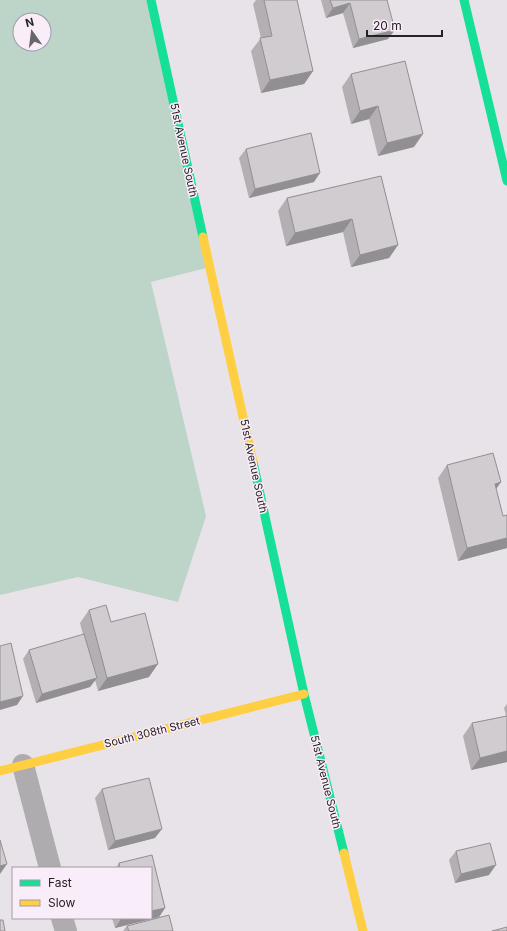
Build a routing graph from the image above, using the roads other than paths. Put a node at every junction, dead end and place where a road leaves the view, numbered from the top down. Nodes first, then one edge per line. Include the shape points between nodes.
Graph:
1 (151, 0) edge
2 (464, 0) edge
3 (507, 181) edge
4 (304, 694) junction
5 (23, 765) junction
6 (0, 770) edge
7 (50, 867) edge
8 (62, 919) edge
9 (66, 931) edge
10 (363, 931) edge

1 - 4 main road, 51st Avenue South
2 - 3 main road
4 - 5 main road, South 308th Street
4 - 10 main road, 51st Avenue South
5 - 6 main road, South 308th Street
5 - 7 street
8 - 9 street

